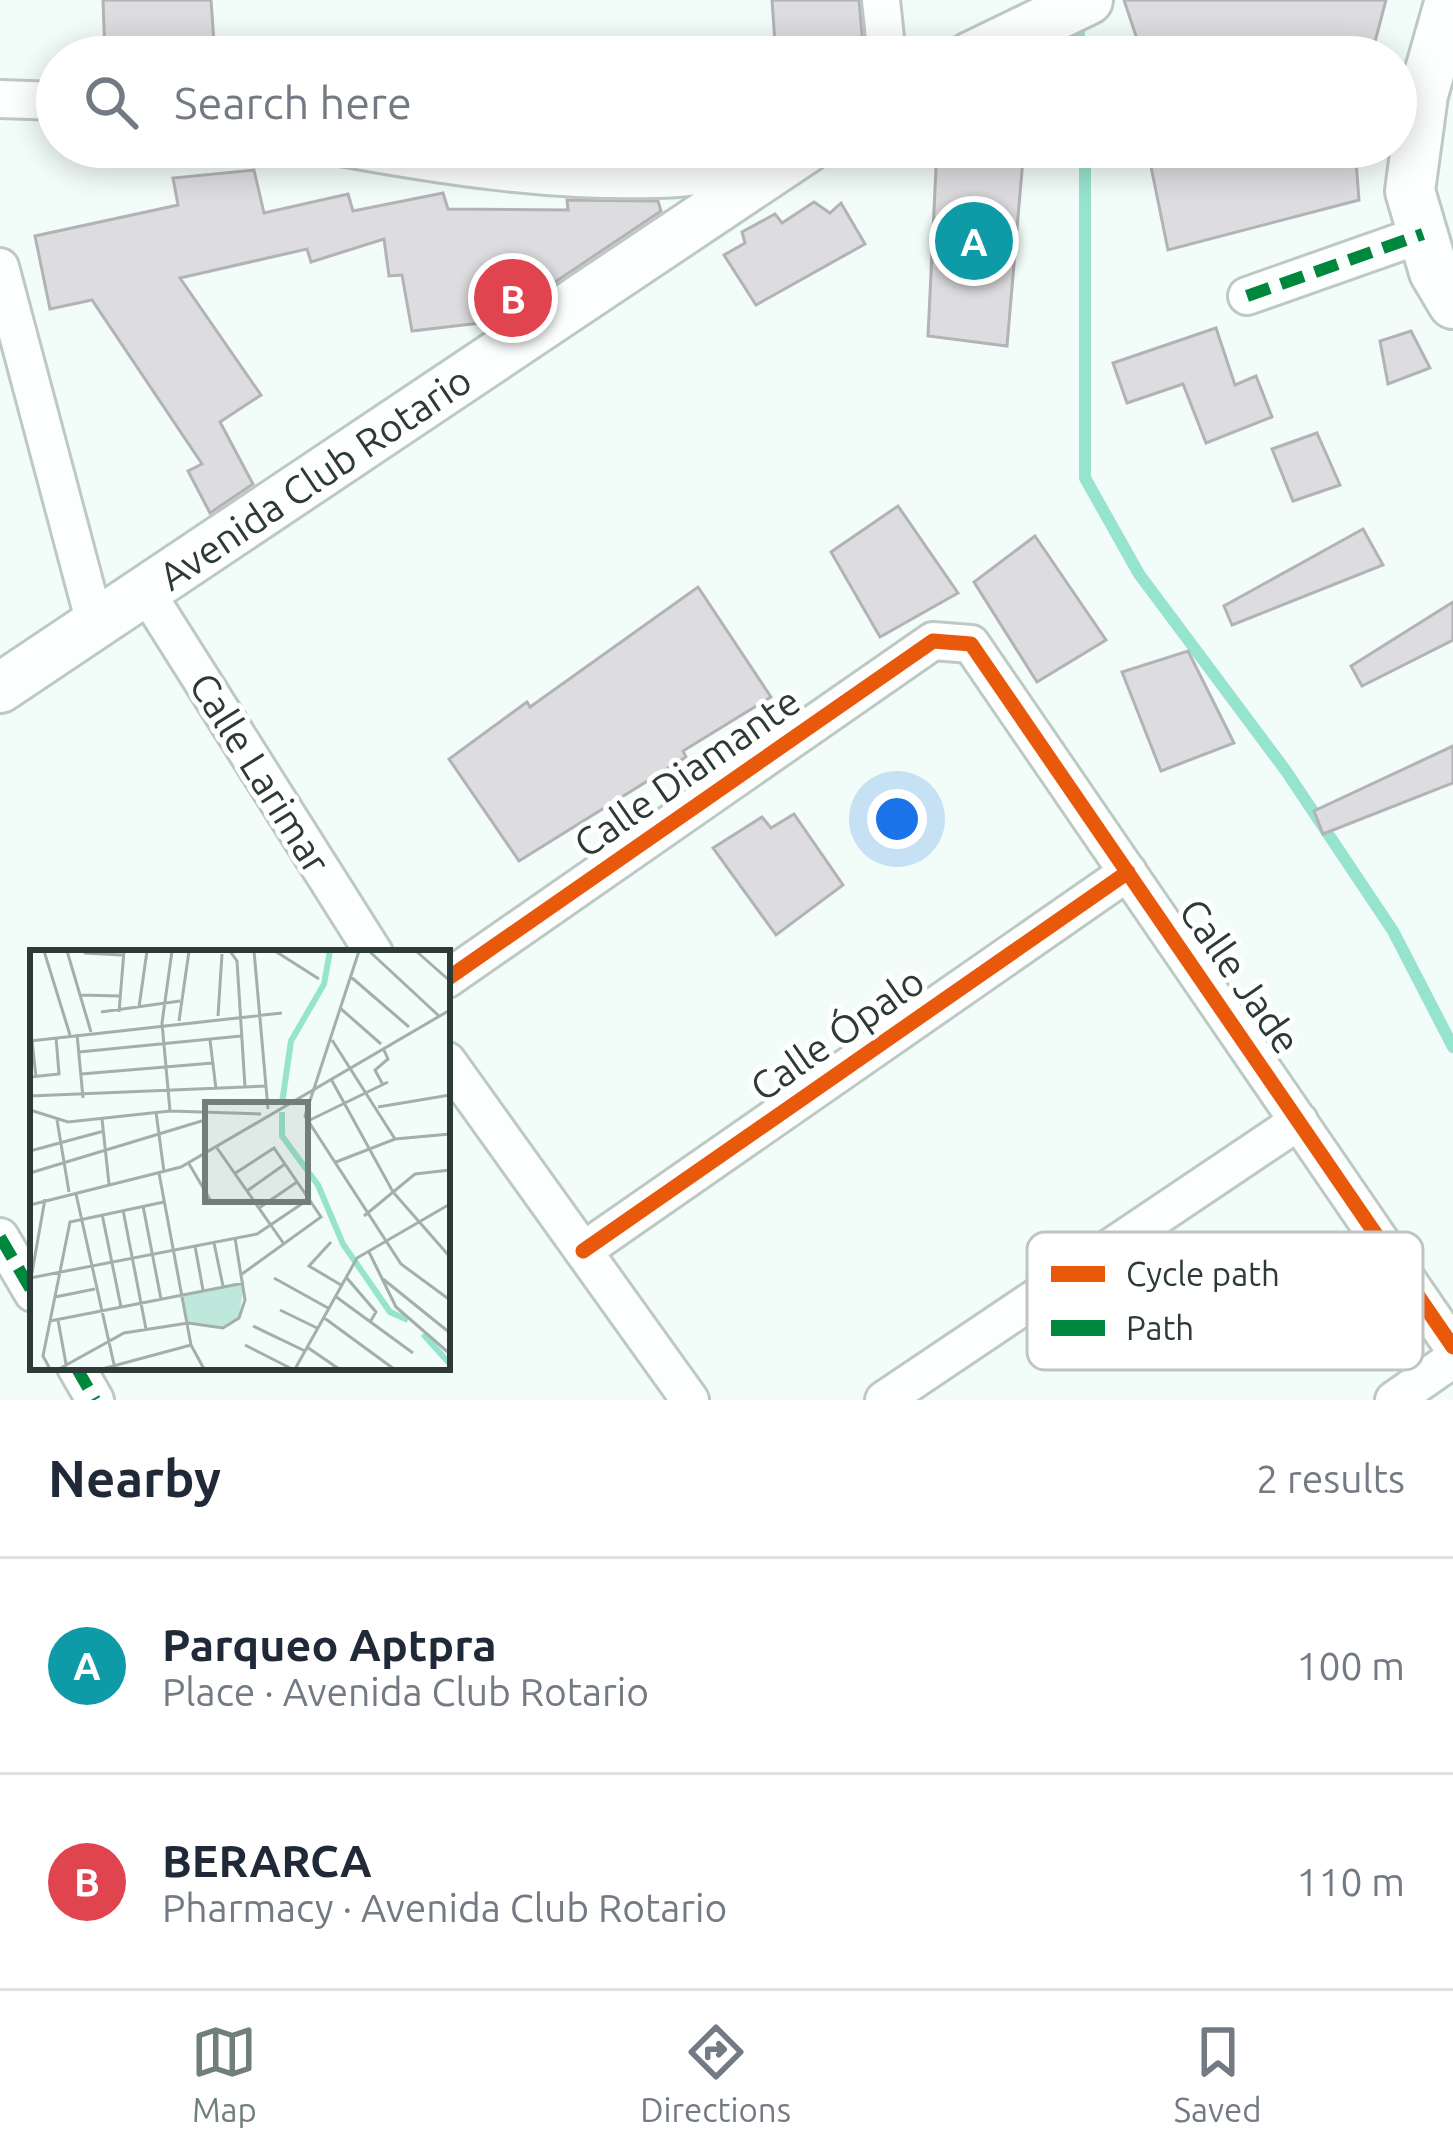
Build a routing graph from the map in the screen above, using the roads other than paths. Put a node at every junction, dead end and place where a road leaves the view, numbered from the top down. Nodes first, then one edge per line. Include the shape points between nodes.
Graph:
1 (881, 0) edge
2 (1088, 0) edge
3 (1450, 0) edge
4 (885, 36) edge
5 (1013, 36) edge
6 (0, 99) edge
7 (36, 100) edge
8 (1417, 139) edge
9 (475, 168) edge
10 (722, 168) edge
11 (775, 168) edge
12 (1413, 168) edge
13 (0, 267) edge
14 (1441, 268) edge
15 (1247, 296) dead end
16 (146, 592) junction
17 (96, 627) junction
18 (970, 644) joint
19 (0, 688) edge
20 (1128, 872) junction
21 (372, 950) edge
22 (450, 977) edge
23 (450, 1065) edge
24 (1299, 1121) junction
25 (1134, 1232) edge
26 (1375, 1232) edge
27 (0, 1237) edge
28 (584, 1250) junction
29 (30, 1288) edge
30 (1423, 1303) edge
31 (1027, 1304) edge
32 (1453, 1347) edge
33 (1453, 1359) edge
34 (78, 1370) edge
35 (95, 1400) edge
36 (690, 1400) edge
37 (884, 1400) edge
38 (1394, 1400) edge

1 - 4 street
2 - 5 main road
3 - 8 main road
6 - 7 street
9 - 10 street via 662,179
11 - 16 main road, Avenida Club Rotario
12 - 14 main road via 1410,190
13 - 17 street
14 - 15 street
16 - 17 main road, Avenida Club Rotario
16 - 21 street, Calle Larimar
17 - 19 main road, Avenida Club Rotario
18 - 20 street, Calle Jade
18 - 22 street, Calle Diamante via 933,641
20 - 24 street, Calle Jade
20 - 28 street, Calle Ópalo
23 - 28 street
24 - 25 street
24 - 26 street, Calle Jade
27 - 29 street
28 - 36 street
30 - 32 street, Calle Jade
31 - 37 street
33 - 38 street
34 - 35 street

